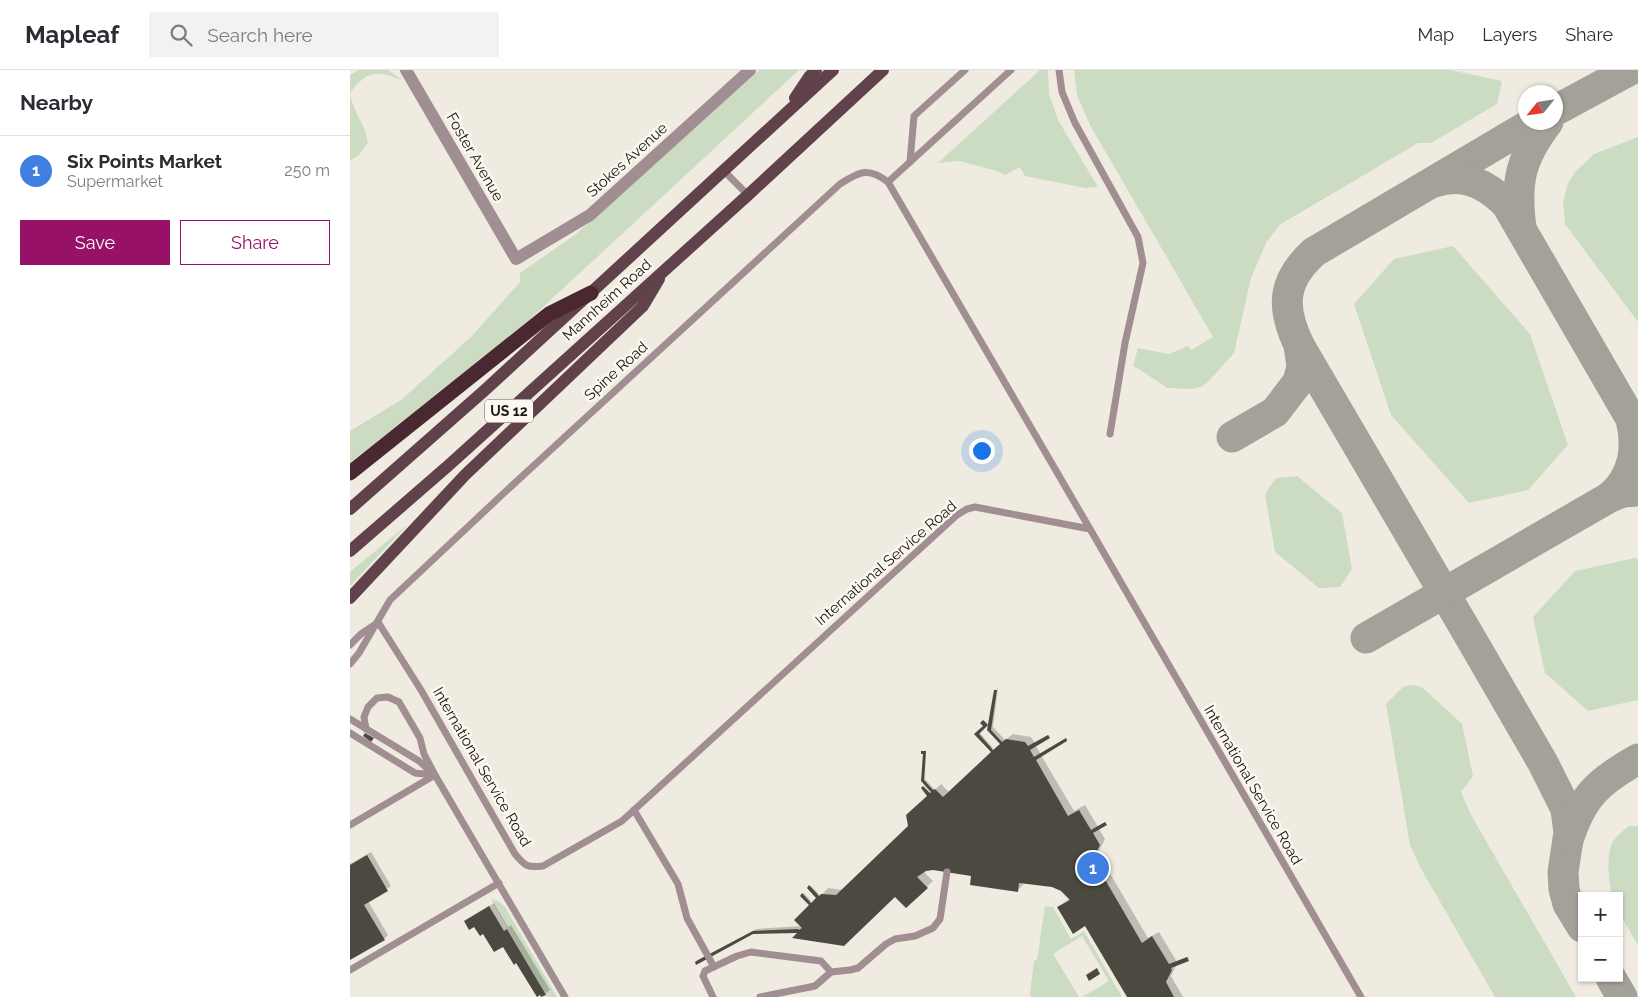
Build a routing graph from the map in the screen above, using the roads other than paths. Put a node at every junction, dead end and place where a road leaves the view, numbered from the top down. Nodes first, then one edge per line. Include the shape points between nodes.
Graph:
1 (406, 70) edge
2 (750, 70) edge
3 (816, 70) edge
4 (833, 70) edge
5 (883, 70) edge
6 (965, 70) edge
7 (1010, 70) edge
8 (1059, 70) edge
9 (786, 114) junction
10 (910, 162) junction
11 (723, 170) junction
12 (888, 182) junction
13 (748, 195) junction
14 (516, 259) joint
15 (665, 268) junction
16 (591, 293) junction
17 (1110, 434) dead end
18 (350, 473) edge
19 (350, 509) edge
20 (1090, 529) junction
21 (350, 550) edge
22 (350, 598) edge
23 (378, 622) junction
24 (350, 645) edge
25 (350, 664) edge
26 (350, 720) edge
27 (366, 729) junction
28 (350, 733) edge
29 (435, 775) junction
30 (634, 810) junction
31 (350, 825) edge
32 (947, 872) dead end
33 (499, 883) junction
34 (714, 967) junction
35 (350, 970) edge
36 (831, 972) junction
37 (565, 997) edge
38 (713, 997) edge
39 (760, 997) edge
40 (1361, 997) edge

1 - 14 street, Foster Avenue
2 - 14 street, Stokes Avenue via 590,214
3 - 9 main road
4 - 9 main road, Mannheim Road / US 12
5 - 13 main road, Mannheim Road / US 12
6 - 10 lane via 914,116
7 - 10 lane
8 - 17 lane via 1062,92 1075,123 1138,237 1143,263 1125,343
9 - 11 main road, Mannheim Road / US 12
10 - 12 lane
11 - 13 lane
11 - 16 main road, Mannheim Road / US 12
12 - 20 lane
12 - 23 lane, Spine Road via 877,174 866,172 855,174 840,184 411,580 390,600
13 - 15 main road, Mannheim Road / US 12
15 - 21 main road, Mannheim Road / US 12 via 449,465
15 - 22 main road via 643,306 465,475
16 - 18 highway via 549,314
16 - 19 main road, Mannheim Road / US 12
20 - 30 lane, International Service Road via 975,507 967,509
20 - 40 lane, International Service Road
23 - 24 lane
23 - 25 lane, Spine Road
23 - 30 lane, International Service Road via 523,864 530,868 543,866 622,821
26 - 27 lane
27 - 29 lane
27 - 29 lane via 364,717 377,698 388,697 398,702 420,738
28 - 29 lane via 415,773
29 - 31 lane
29 - 33 lane
30 - 34 lane via 678,884 688,918
32 - 36 lane via 940,919 934,928 915,936 895,939 858,968
33 - 35 lane
33 - 37 lane
34 - 36 lane via 751,952 821,961
34 - 38 lane via 705,971 703,976
36 - 39 lane via 815,986

